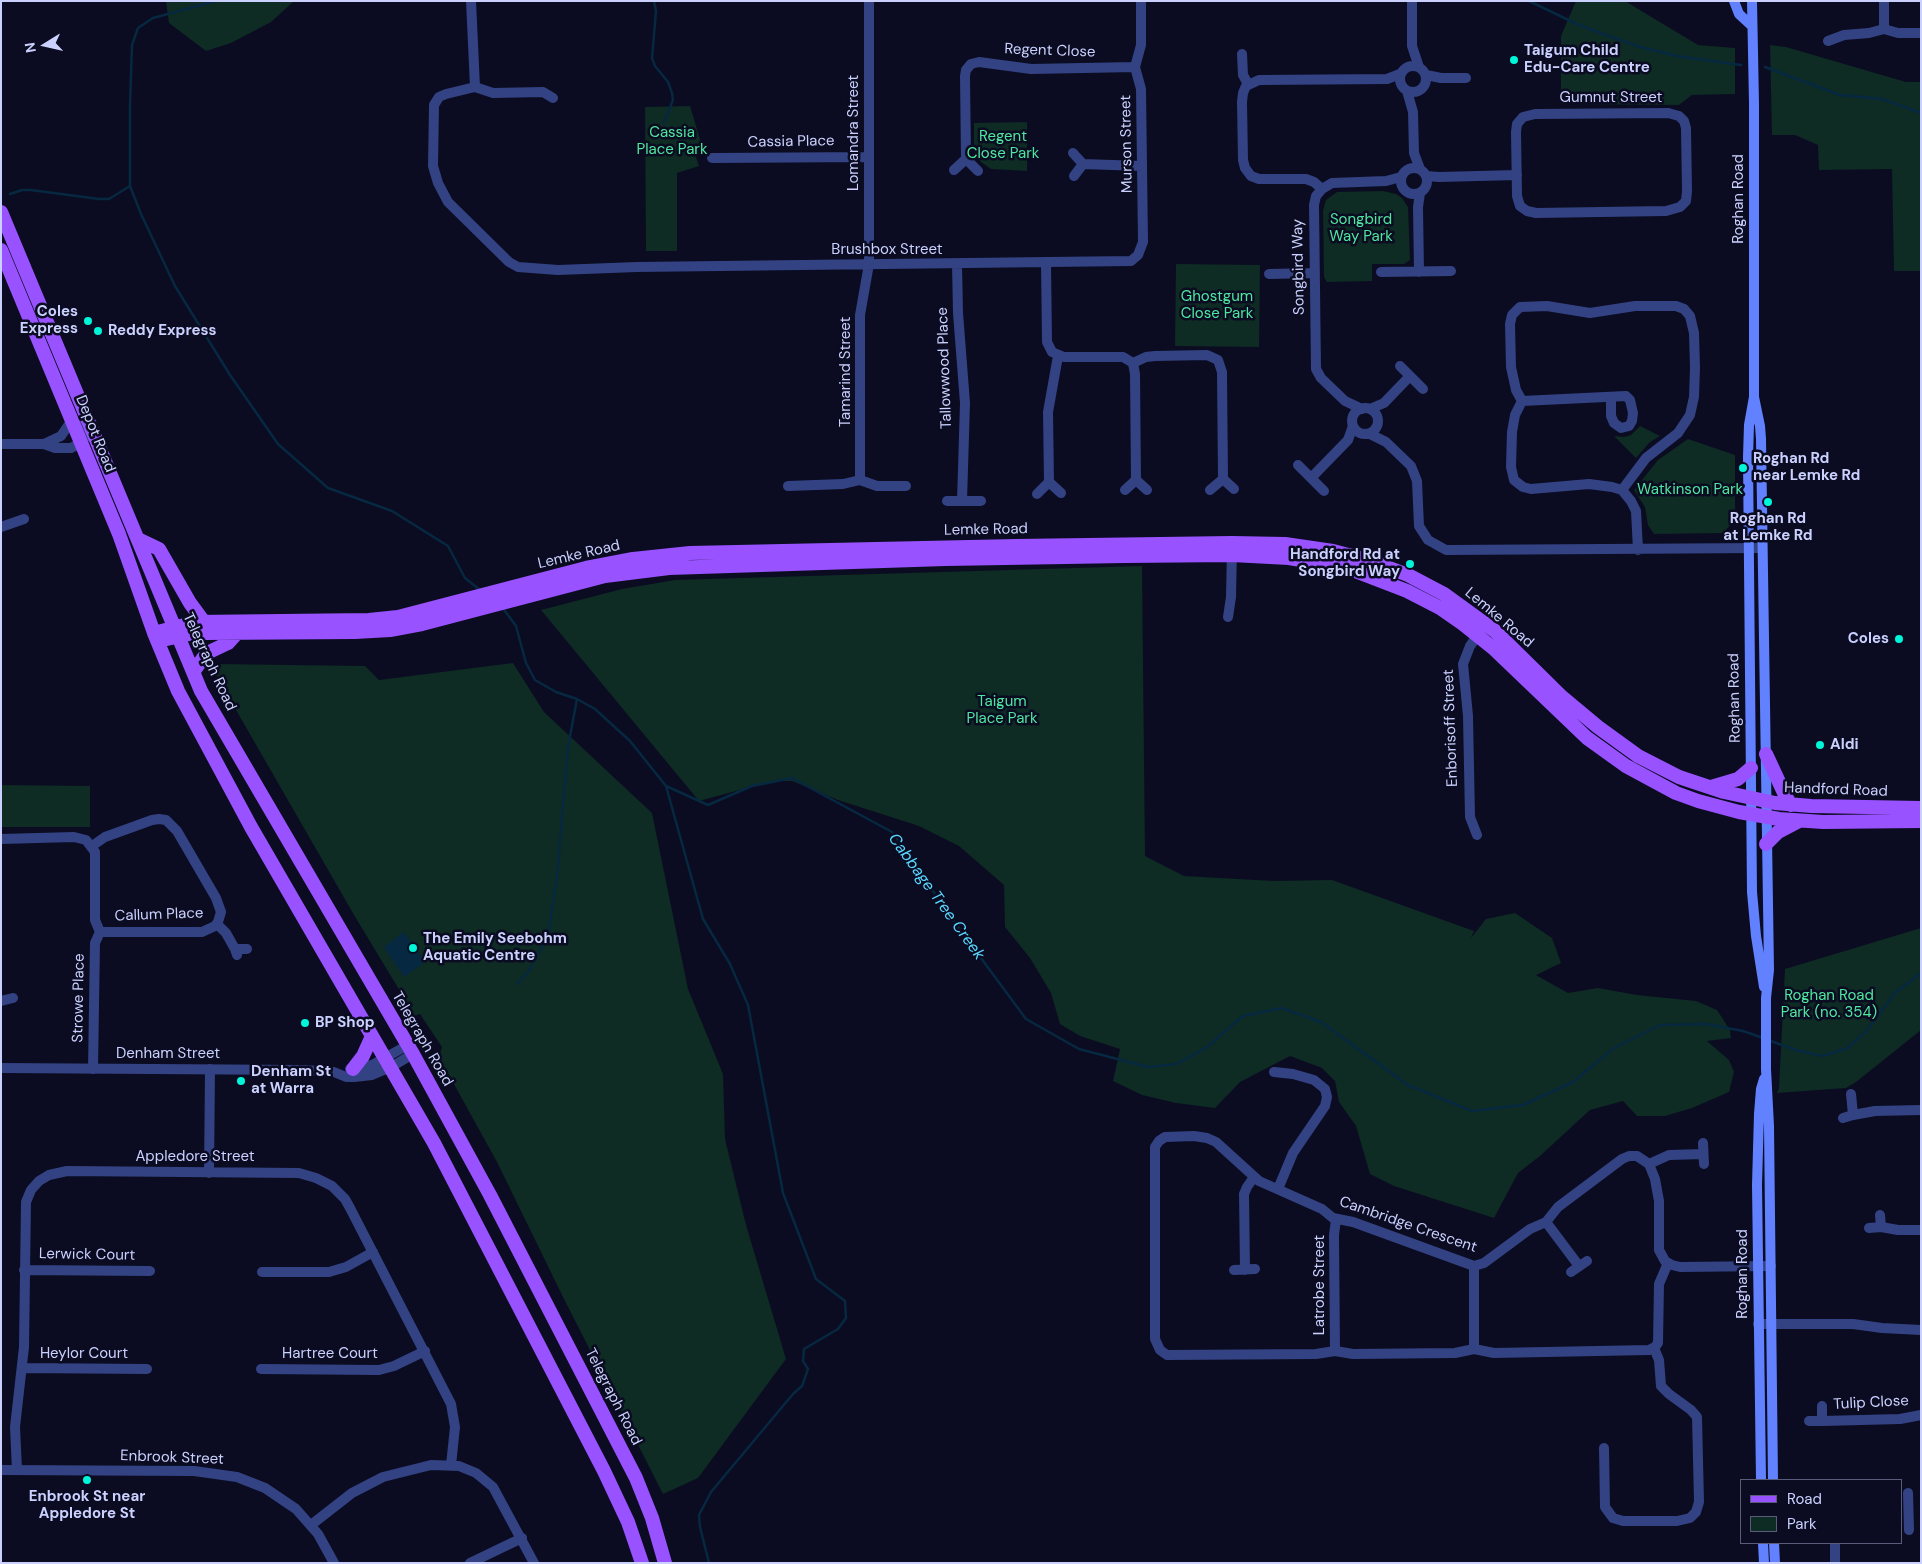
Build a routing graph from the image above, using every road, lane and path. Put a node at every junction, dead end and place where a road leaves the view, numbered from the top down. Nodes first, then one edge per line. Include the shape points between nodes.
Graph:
1 (471, 1) edge
2 (869, 1) edge
3 (1141, 1) edge
4 (1412, 1) edge
5 (1734, 1) edge
6 (1752, 1) edge
7 (1884, 1) edge
8 (1752, 26) junction
9 (1884, 29) junction
10 (1921, 33) edge
11 (1828, 41) dead end
12 (1412, 46) junction
13 (1242, 54) dead end
14 (1135, 67) junction
15 (1424, 75) junction
16 (1466, 78) dead end
17 (1404, 79) junction
18 (1248, 84) junction
19 (475, 87) junction
20 (1418, 91) junction
21 (553, 98) dead end
22 (1413, 112) junction
23 (1073, 153) dead end
24 (1414, 153) junction
25 (869, 156) junction
26 (712, 158) dead end
27 (966, 159) junction
28 (1083, 164) junction
29 (1142, 166) junction
30 (954, 170) dead end
31 (978, 171) dead end
32 (1517, 175) junction
33 (1074, 176) dead end
34 (1424, 176) junction
35 (1404, 177) junction
36 (1322, 189) junction
37 (1416, 193) junction
38 (1, 212) edge
39 (1, 250) edge
40 (1136, 257) joint
41 (1046, 263) junction
42 (869, 264) junction
43 (957, 264) junction
44 (1381, 272) dead end
45 (1419, 272) junction
46 (1451, 272) dead end
47 (1314, 273) junction
48 (1269, 274) dead end
49 (1058, 356) junction
50 (1133, 363) junction
51 (1400, 366) dead end
52 (1410, 376) junction
53 (1423, 389) dead end
54 (1611, 397) dead end
55 (1754, 397) junction
56 (1345, 401) junction
57 (1522, 401) junction
58 (1384, 403) junction
59 (82, 405) junction
60 (1366, 409) junction
61 (72, 420) junction
62 (1378, 422) junction
63 (1359, 427) junction
64 (1386, 442) junction
65 (81, 443) junction
66 (1, 444) edge
67 (44, 444) junction
68 (1298, 465) dead end
69 (1311, 478) junction
70 (1223, 479) junction
71 (860, 480) junction
72 (1136, 480) junction
73 (1049, 482) junction
74 (788, 486) dead end
75 (906, 486) dead end
76 (1124, 490) dead end
77 (1147, 490) dead end
78 (1210, 490) dead end
79 (1234, 490) dead end
80 (1622, 490) junction
81 (1324, 491) dead end
82 (1061, 493) dead end
83 (1037, 494) dead end
84 (947, 501) dead end
85 (962, 501) junction
86 (981, 501) dead end
87 (24, 519) dead end
88 (1, 527) edge
89 (138, 539) junction
90 (1749, 548) junction
91 (1762, 548) junction
92 (1232, 549) junction
93 (1638, 550) junction
94 (434, 615) junction
95 (1228, 617) dead end
96 (204, 622) junction
97 (1482, 630) junction
98 (177, 631) junction
99 (238, 632) junction
100 (155, 637) junction
101 (193, 672) junction
102 (1766, 754) junction
103 (1751, 768) junction
104 (1710, 787) junction
105 (1751, 798) junction
106 (1766, 802) junction
107 (1791, 805) junction
108 (1921, 808) edge
109 (1751, 815) junction
110 (1766, 817) junction
111 (1799, 821) junction
112 (1921, 821) edge
113 (1477, 835) dead end
114 (1, 839) edge
115 (1766, 844) junction
116 (92, 846) junction
117 (217, 924) junction
118 (100, 932) junction
119 (247, 949) dead end
120 (13, 998) dead end
121 (1766, 998) junction
122 (1, 1001) edge
123 (372, 1036) junction
124 (410, 1049) junction
125 (388, 1063) junction
126 (1766, 1066) junction
127 (1, 1068) edge
128 (93, 1069) junction
129 (210, 1069) junction
130 (353, 1069) junction
131 (334, 1072) junction
132 (1274, 1072) dead end
133 (1851, 1094) dead end
134 (1921, 1110) edge
135 (1649, 1164) junction
136 (1704, 1164) dead end
137 (209, 1173) junction
138 (1254, 1177) junction
139 (1278, 1189) junction
140 (1880, 1215) dead end
141 (1336, 1219) junction
142 (1546, 1222) junction
143 (1881, 1227) junction
144 (1869, 1228) dead end
145 (1921, 1230) edge
146 (373, 1252) junction
147 (1668, 1263) junction
148 (1474, 1266) junction
149 (1579, 1266) dead end
150 (1758, 1266) junction
151 (1771, 1266) junction
152 (24, 1270) junction
153 (1245, 1270) dead end
154 (150, 1271) dead end
155 (262, 1272) dead end
156 (1758, 1324) junction
157 (1771, 1324) junction
158 (1921, 1330) edge
159 (1474, 1348) junction
160 (1654, 1348) junction
161 (425, 1351) junction
162 (1335, 1351) junction
163 (22, 1368) junction
164 (147, 1369) dead end
165 (261, 1369) dead end
166 (1822, 1406) dead end
167 (1921, 1415) edge
168 (1809, 1421) dead end
169 (1822, 1421) junction
170 (1604, 1448) dead end
171 (451, 1465) junction
172 (1, 1470) edge
173 (17, 1470) junction
174 (1761, 1479) edge
175 (1773, 1479) edge
176 (1908, 1492) dead end
177 (1905, 1507) edge
178 (311, 1525) junction
179 (1909, 1530) dead end
180 (522, 1538) junction
181 (1763, 1544) edge
182 (1774, 1544) edge
183 (1835, 1544) edge
184 (334, 1563) edge
185 (470, 1563) edge
186 (534, 1563) edge
187 (642, 1563) edge
188 (665, 1563) edge
189 (1764, 1563) edge
190 (1775, 1563) edge
191 (1835, 1563) edge

1 - 19 street
2 - 25 street, Lomandra Street
3 - 14 street, Murson Street via 1141,45
4 - 12 street
5 - 8 main road via 1739,14
6 - 8 main road, Roghan Road
7 - 9 street
8 - 55 main road, Roghan Road
9 - 10 street
9 - 11 street via 1844,35
12 - 15 street
12 - 17 street
13 - 18 street via 1243,75
14 - 27 street, Regent Close via 1031,69 974,62 965,76
14 - 29 street, Murson Street via 1141,85
15 - 16 street
15 - 17 street
15 - 20 street
17 - 18 street via 1263,80
17 - 20 street
17 - 22 street
18 - 36 street via 1242,96 1245,168 1258,179 1306,179
19 - 21 street via 493,92 543,92
19 - 42 street, Brushbox Street via 438,97 434,105 434,166 438,183 448,202 518,267 558,270
20 - 22 street
22 - 24 street
23 - 28 street
24 - 34 street
24 - 35 street
25 - 26 street, Cassia Place
25 - 42 street, Lomandra Street
27 - 30 street
27 - 31 street
28 - 29 street
28 - 33 street
29 - 40 street, Murson Street via 1142,242
32 - 32 street, Gumnut Street via 1516,128 1526,116 1673,113 1685,124 1687,196 1684,204 1676,210 1531,212 1523,209 1518,200
32 - 34 street
34 - 35 street
34 - 37 street via 1426,186
35 - 36 street via 1386,181 1336,182
35 - 37 street via 1405,191
36 - 47 street, Songbird Way via 1316,196 1314,209
37 - 45 street
38 - 59 main road, Depot Road
39 - 61 main road, Depot Road
40 - 41 street, Brushbox Street via 1123,262
41 - 43 street, Brushbox Street
41 - 49 street via 1047,342 1049,349
42 - 43 street, Brushbox Street
42 - 71 street, Tamarind Street via 860,316
43 - 85 street, Tallowwood Place via 965,396
44 - 45 street
45 - 46 street
47 - 48 street
47 - 56 street, Songbird Way via 1316,369
49 - 50 street via 1119,356
49 - 73 street via 1048,406
50 - 70 street via 1155,356 1208,355 1218,360 1222,372
50 - 72 street
51 - 52 street
52 - 53 street
52 - 58 street
54 - 57 street
55 - 90 main road, Roghan Road via 1749,425
55 - 91 main road, Roghan Road via 1760,426
56 - 60 street, Songbird Way
56 - 63 street, Songbird Way
57 - 80 street via 1512,432 1511,472 1516,483 1531,489 1589,484
57 - 80 street via 1516,390 1510,346 1510,319 1520,307 1547,306 1590,313 1635,306 1676,306 1684,309 1690,316 1694,334 1695,382 1690,415 1678,432 1646,458
58 - 60 street
58 - 62 street
59 - 65 street via 81,418 86,432
59 - 89 main road, Depot Road
60 - 62 street, Songbird Way
60 - 63 street
61 - 65 main road, Depot Road
61 - 67 street via 61,436
62 - 63 street
62 - 64 street
63 - 64 street
63 - 69 street
64 - 93 street via 1415,472 1418,522 1428,540 1441,547 1451,550
65 - 67 street via 67,448
65 - 100 main road, Depot Road via 119,534
66 - 67 street
68 - 69 street
69 - 81 street
70 - 78 street
70 - 79 street
71 - 74 street via 843,484
71 - 75 street via 877,486
72 - 76 street
72 - 77 street
73 - 82 street
73 - 83 street
80 - 93 street via 1636,512
84 - 85 street
85 - 86 street
87 - 88 street
89 - 96 main road via 159,549
89 - 98 main road, Telegraph Road
90 - 91 street
90 - 93 street
90 - 103 main road, Roghan Road
91 - 102 main road, Roghan Road
92 - 94 main road, Lemke Road via 669,568 531,589
92 - 95 street
92 - 97 main road, Lemke Road via 1355,571 1407,591
94 - 96 main road, Lemke Road via 369,620
94 - 99 main road, Lemke Road via 408,628 370,632
96 - 98 main road, Lemke Road via 191,622
97 - 104 main road, Lemke Road via 1638,756 1664,770
97 - 109 main road, Lemke Road via 1587,738 1626,766 1676,793
97 - 113 street, Enborisoff Street via 1467,652 1463,669 1468,716 1470,817
98 - 99 main road, Lemke Road
98 - 100 main road, Lemke Road
98 - 101 main road, Telegraph Road
99 - 101 main road via 228,643 207,653
100 - 123 main road via 178,691 234,796
101 - 124 main road, Telegraph Road via 228,738
102 - 106 main road, Roghan Road
102 - 107 main road
103 - 104 main road via 1733,781
103 - 105 main road, Roghan Road
104 - 105 main road, Lemke Road
105 - 106 main road, Handford Road
105 - 109 main road, Roghan Road
106 - 107 main road, Handford Road
106 - 110 main road, Roghan Road
107 - 108 main road, Handford Road
109 - 110 main road, Handford Road
109 - 121 main road, Roghan Road via 1752,905
110 - 111 main road, Handford Road
110 - 115 main road, Roghan Road
111 - 112 main road, Handford Road
111 - 115 main road via 1778,832
114 - 116 street via 74,836
115 - 121 main road, Roghan Road via 1769,970
116 - 117 street, Callum Place via 105,837 152,820 162,819 170,823 218,903 221,912
116 - 118 street, Strowe Place via 96,860 95,920
117 - 118 street, Callum Place via 198,932
117 - 119 street, Callum Place via 236,952
118 - 128 street, Strowe Place via 94,943
120 - 122 street
121 - 126 main road, Roghan Road
123 - 125 main road
123 - 130 main road via 364,1056
124 - 125 street, Denham Street
124 - 188 main road, Telegraph Road via 490,1195 625,1456 652,1518
125 - 130 street, Denham Street
125 - 131 street, Denham Street via 372,1075 346,1077
125 - 187 main road via 434,1143 604,1471 628,1522
126 - 150 main road, Roghan Road via 1759,1114
126 - 151 main road, Roghan Road
127 - 128 street, Denham Street
128 - 129 street, Denham Street
129 - 131 street, Denham Street
129 - 137 street
130 - 131 street, Denham Street
132 - 139 street via 1300,1075 1318,1082 1327,1097 1325,1106 1293,1153
133 - 134 street via 1848,1116 1875,1111
135 - 136 street via 1669,1155 1703,1148
135 - 142 street, Cambridge Crescent via 1637,1156 1625,1157 1558,1207
135 - 147 street via 1658,1192 1659,1250
137 - 146 street, Appledore Street via 299,1174 324,1181 345,1199
137 - 152 street, Appledore Street via 67,1171 49,1175 34,1185 26,1202
138 - 139 street, Cambridge Crescent
138 - 153 street via 1244,1194
138 - 162 street, Cambridge Crescent via 1207,1138 1165,1137 1156,1143 1157,1353 1179,1356
139 - 141 street, Cambridge Crescent
140 - 143 street
141 - 148 street, Cambridge Crescent via 1353,1222
141 - 162 street, Latrobe Street
142 - 148 street, Cambridge Crescent via 1530,1229 1484,1263
142 - 149 street
143 - 144 street
143 - 145 street
146 - 155 street via 329,1272
146 - 161 street, Appledore Street
147 - 150 street via 1680,1267
147 - 160 street via 1659,1284 1659,1336
148 - 159 street
150 - 151 street
150 - 156 main road, Roghan Road
151 - 157 main road, Roghan Road
152 - 154 street, Lerwick Court
152 - 163 street, Appledore Street
156 - 157 street
156 - 174 main road, Roghan Road
157 - 158 street via 1853,1324
157 - 175 main road, Roghan Road
159 - 160 street, Cambridge Crescent via 1494,1353 1645,1351
159 - 162 street, Cambridge Crescent via 1455,1353 1353,1354
160 - 170 street via 1659,1360 1661,1386 1697,1417 1699,1502 1696,1512 1690,1518 1677,1521 1612,1518 1605,1507
161 - 165 street, Hartree Court via 379,1370
161 - 171 street, Appledore Street via 454,1412
163 - 164 street, Heylor Court
163 - 173 street, Appledore Street via 15,1427
166 - 169 street, Tulip Close
167 - 169 street, Tulip Close via 1900,1419
168 - 169 street, Tulip Close
171 - 178 street via 420,1467 383,1477 352,1493
171 - 180 street via 476,1473 494,1487
172 - 173 street, Enbrook Street
173 - 178 street, Enbrook Street via 224,1474 250,1481 276,1494
176 - 177 street
177 - 179 street
178 - 184 street, Enbrook Street
180 - 185 street
180 - 186 street
181 - 189 main road
182 - 190 main road
183 - 191 street

